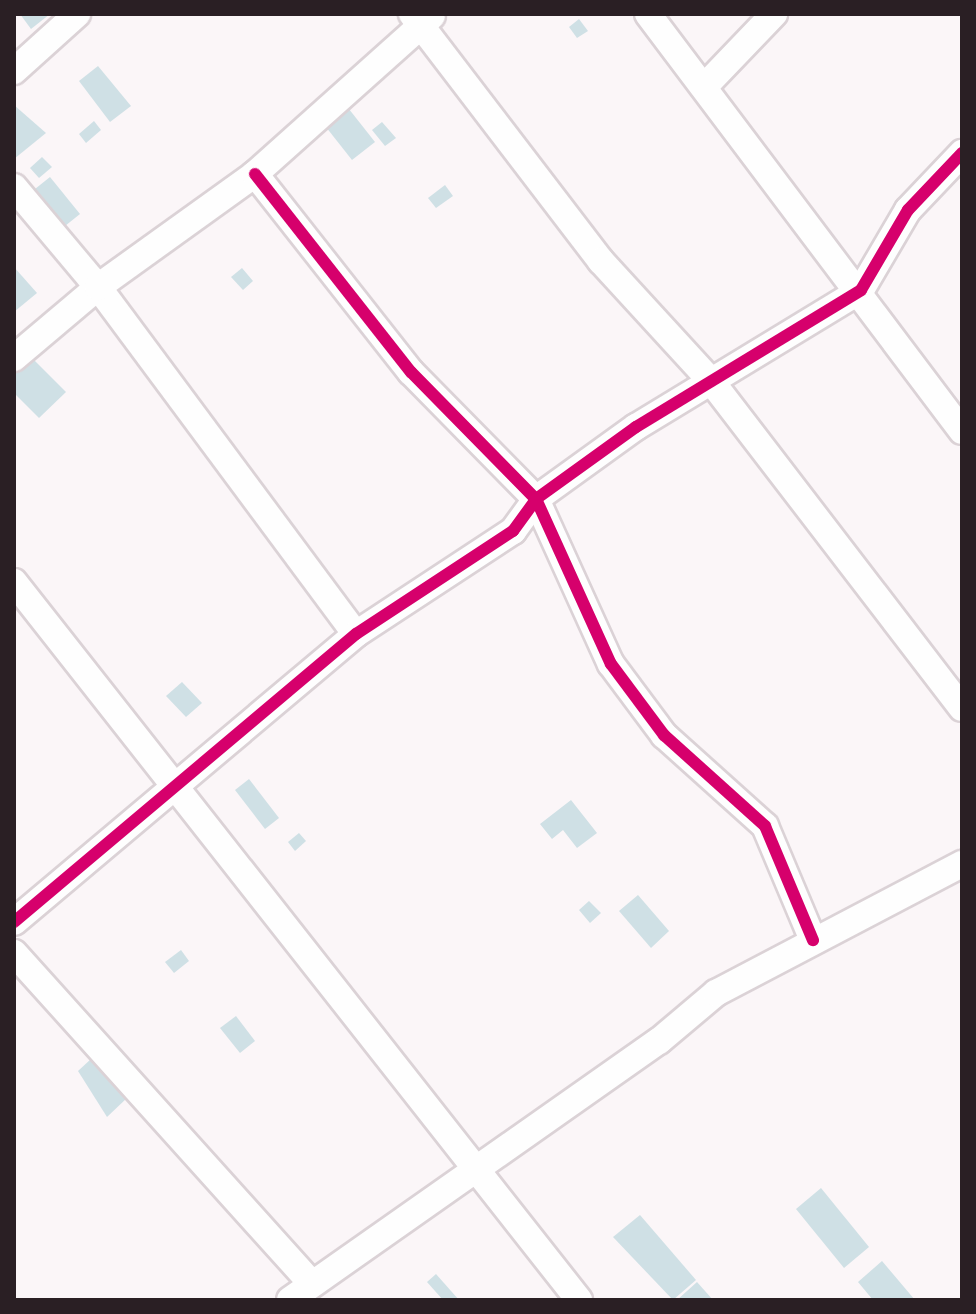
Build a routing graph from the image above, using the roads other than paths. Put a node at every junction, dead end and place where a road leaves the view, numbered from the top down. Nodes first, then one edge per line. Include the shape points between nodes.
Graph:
1 (77, 14) edge
2 (648, 14) edge
3 (774, 14) edge
4 (423, 18) edge
5 (14, 71) edge
6 (705, 86) junction
7 (962, 153) edge
8 (255, 174) junction
9 (14, 187) edge
10 (98, 287) junction
11 (861, 290) junction
12 (14, 358) edge
13 (711, 381) junction
14 (962, 431) edge
15 (536, 499) junction
16 (14, 582) edge
17 (356, 634) junction
18 (962, 708) edge
19 (178, 785) junction
20 (962, 864) edge
21 (14, 922) edge
22 (813, 940) junction
23 (14, 953) edge
24 (476, 1172) junction
25 (309, 1281) junction
26 (290, 1300) edge
27 (579, 1300) edge

1 - 5 street
2 - 6 street
3 - 6 street
4 - 8 street
4 - 13 street via 601,261
6 - 11 street
7 - 11 street via 908,210
8 - 10 street
8 - 15 street via 411,372
9 - 10 street
10 - 12 street
10 - 17 street
11 - 13 street
11 - 14 street
13 - 15 street
13 - 18 street
15 - 17 street via 513,531
15 - 22 street via 611,664 664,735 765,826
16 - 19 street
17 - 19 street
19 - 21 street
19 - 24 street
20 - 22 street
22 - 24 street via 716,993
23 - 25 street
24 - 25 street
24 - 27 street
25 - 26 street

